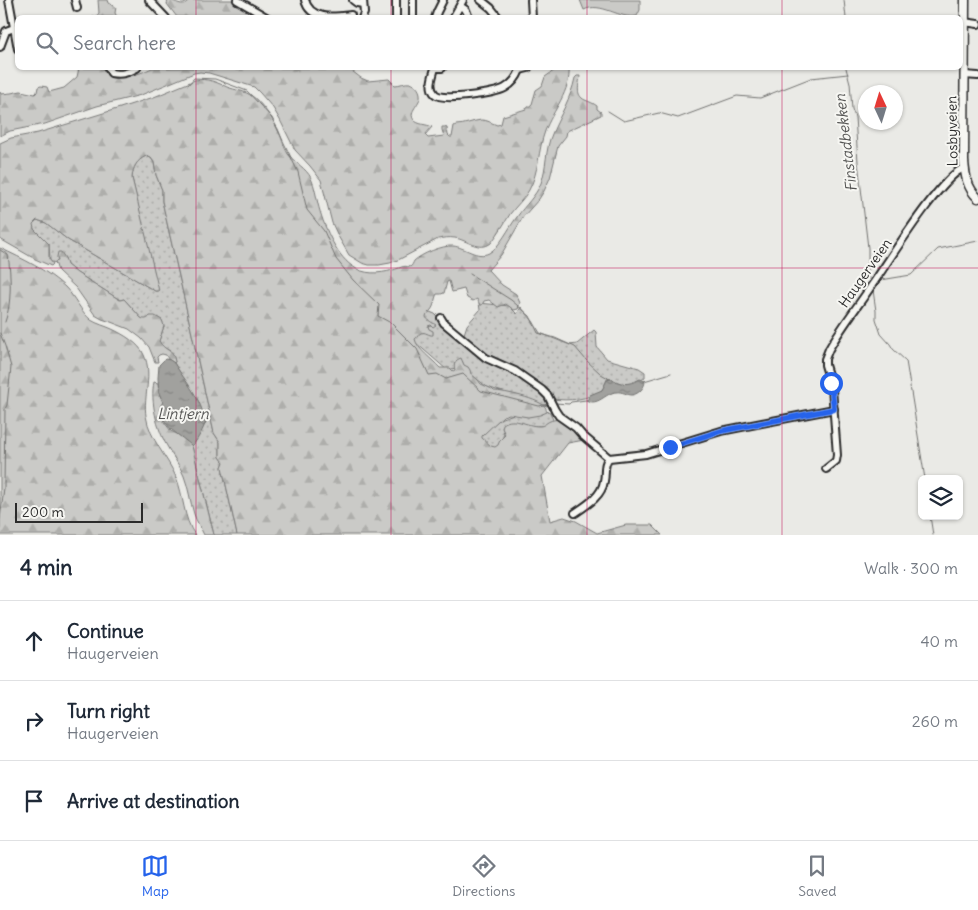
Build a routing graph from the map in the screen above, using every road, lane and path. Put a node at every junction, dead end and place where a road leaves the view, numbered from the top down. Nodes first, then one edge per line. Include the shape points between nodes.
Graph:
1 (10, 0) edge
2 (75, 0) edge
3 (149, 0) edge
4 (237, 0) edge
5 (305, 0) edge
6 (353, 0) edge
7 (396, 0) edge
8 (413, 0) edge
9 (443, 0) edge
10 (482, 0) edge
11 (531, 0) edge
12 (965, 0) edge
13 (363, 2) edge
14 (462, 3) edge
15 (77, 8) dead end
16 (163, 15) edge
17 (263, 15) edge
18 (319, 15) edge
19 (362, 15) edge
20 (396, 15) edge
21 (413, 15) edge
22 (436, 15) edge
23 (455, 15) edge
24 (468, 15) edge
25 (497, 15) edge
26 (532, 15) edge
27 (964, 22) junction
28 (978, 24) edge
29 (14, 28) junction
30 (15, 33) edge
31 (0, 48) edge
32 (109, 70) edge
33 (133, 70) edge
34 (435, 70) edge
35 (517, 70) edge
36 (964, 75) junction
37 (978, 76) edge
38 (964, 168) junction
39 (978, 198) edge
40 (441, 318) dead end
41 (834, 409) junction
42 (609, 458) junction
43 (826, 469) dead end
44 (575, 513) dead end

1 - 29 street
2 - 15 street
3 - 16 street
4 - 17 street
5 - 18 street via 309,9
6 - 13 street
7 - 20 street
8 - 21 street
9 - 22 street
10 - 25 street
11 - 26 street
12 - 27 main road, Losbyveien
13 - 19 street
14 - 23 street
14 - 24 street
27 - 28 street
27 - 36 main road, Losbyveien
29 - 30 street
29 - 31 street via 6,31
32 - 33 street via 115,74
34 - 35 street via 433,91 446,98 501,90 512,82
36 - 37 street
36 - 38 main road, Losbyveien
38 - 39 main road, Losbyveien via 970,189
38 - 41 street, Haugerveien via 954,174 930,201 834,341 825,359
40 - 42 street via 486,358 542,390 559,416
41 - 42 street via 721,431 646,454
41 - 43 street, Haugerveien via 837,455 836,461
42 - 44 street via 600,491

